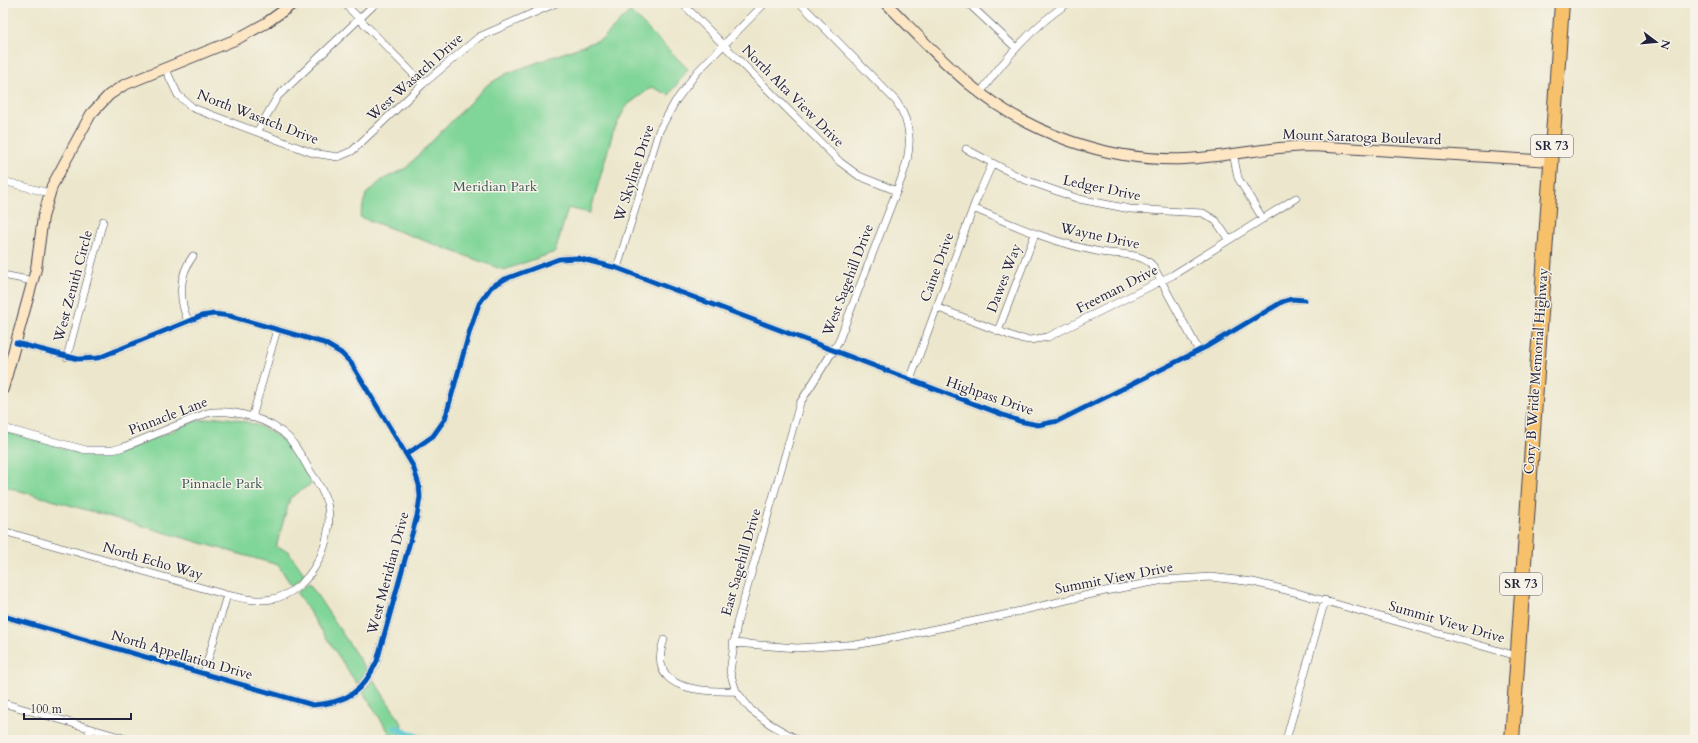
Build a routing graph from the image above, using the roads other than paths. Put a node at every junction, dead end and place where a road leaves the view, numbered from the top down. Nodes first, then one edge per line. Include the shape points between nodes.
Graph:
1 (294, 3) edge
2 (344, 3) edge
3 (376, 3) edge
4 (556, 3) edge
5 (682, 3) edge
6 (765, 3) edge
7 (800, 3) edge
8 (886, 3) edge
9 (968, 3) edge
10 (1068, 3) edge
11 (1562, 3) edge
12 (359, 19) junction
13 (724, 45) junction
14 (1016, 48) junction
15 (165, 68) junction
16 (423, 84) junction
17 (980, 93) junction
18 (257, 132) junction
19 (966, 150) dead end
20 (1233, 153) junction
21 (338, 157) joint
22 (1551, 161) junction
23 (992, 164) junction
24 (3, 181) edge
25 (897, 191) junction
26 (50, 193) junction
27 (1296, 198) dead end
28 (973, 208) junction
29 (1263, 219) junction
30 (103, 221) dead end
31 (1035, 234) junction
32 (1229, 240) junction
33 (193, 256) dead end
34 (618, 268) junction
35 (3, 275) edge
36 (33, 281) junction
37 (1161, 281) junction
38 (1305, 300) dead end
39 (936, 307) junction
40 (188, 321) junction
41 (277, 329) junction
42 (998, 331) junction
43 (16, 343) junction
44 (834, 351) junction
45 (1199, 351) junction
46 (67, 357) junction
47 (910, 380) junction
48 (3, 389) edge
49 (252, 418) junction
50 (3, 428) edge
51 (788, 442) joint
52 (407, 454) junction
53 (3, 531) edge
54 (296, 589) joint
55 (227, 596) junction
56 (1325, 600) junction
57 (3, 616) edge
58 (664, 640) dead end
59 (734, 643) junction
60 (1517, 656) junction
61 (204, 673) junction
62 (736, 691) junction
63 (354, 693) joint
64 (3, 703) edge
65 (91, 729) junction
66 (87, 740) edge
67 (130, 740) edge
68 (798, 740) edge
69 (1286, 740) edge
70 (1512, 740) edge

1 - 15 street via 237,39
2 - 12 street
3 - 12 street
4 - 16 street, West Wasatch Drive via 479,37
5 - 13 street, North Alta View Drive
6 - 13 street, W Skyline Drive
7 - 25 street, West Sagehill Drive via 902,109 909,128 910,147 908,161
8 - 17 street, Mount Saratoga Boulevard
9 - 14 street
10 - 14 street
11 - 22 highway, Cory B Wride Memorial Highway / SR 73
12 - 16 street
12 - 18 street via 278,96
13 - 25 street, North Alta View Drive via 840,162 859,176
13 - 34 street, W Skyline Drive via 697,72 675,102 659,131
14 - 17 street
15 - 18 street, North Wasatch Drive via 178,95 193,108
15 - 26 street via 124,85 108,95 96,108 82,128
16 - 21 street, West Wasatch Drive via 352,151
17 - 20 street, Mount Saratoga Boulevard via 1003,109 1044,130 1104,150 1140,157 1171,159
18 - 21 street, North Wasatch Drive via 313,153
19 - 23 street, Ledger Drive
20 - 22 street, Mount Saratoga Boulevard via 1286,146 1312,146
20 - 29 street via 1235,170 1240,182
22 - 60 highway, Cory B Wride Memorial Highway / SR 73
23 - 28 street, Caine Drive
23 - 32 street, Ledger Drive via 1037,185 1092,202 1145,211 1203,213 1216,221
24 - 26 street
25 - 44 street, West Sagehill Drive
26 - 36 street via 43,217
27 - 29 street, Freeman Drive
28 - 31 street, Wayne Drive
28 - 39 street, Caine Drive
29 - 32 street, Freeman Drive
30 - 46 street, West Zenith Circle
31 - 37 street, Wayne Drive via 1088,250 1143,258 1153,266
31 - 42 street, Dawes Way
32 - 37 street, Freeman Drive
33 - 40 street via 186,268 180,296
34 - 44 street, Highpass Drive
34 - 52 street, Highpass Drive via 577,258 559,260 505,279 491,287 479,304 445,419 427,441
35 - 36 street
36 - 43 street
37 - 42 street, Freeman Drive via 1048,337 1024,339
37 - 45 street, Wayne Drive
38 - 45 street, Highpass Drive via 1291,299 1282,302
39 - 42 street, Freeman Drive
39 - 47 street, Caine Drive
40 - 41 street, West Meridian Drive via 214,314
40 - 46 street, West Meridian Drive via 98,358
41 - 49 street
41 - 52 street, West Meridian Drive via 319,341 341,353 358,374
43 - 46 street, West Meridian Drive
43 - 48 street
44 - 47 street, Highpass Drive
44 - 51 street, West Sagehill Drive via 800,403
45 - 47 street, Highpass Drive via 1058,421 1044,424 1025,423
49 - 50 street, Pinnacle Lane via 219,411 207,413 124,447 99,450 73,447
49 - 54 street, Pinnacle Lane via 276,427 290,439 323,492 327,503 328,527 319,560 305,582
51 - 59 street, East Sagehill Drive via 737,623
52 - 63 street, West Meridian Drive via 419,485 417,516 377,661 365,683
53 - 55 street, North Echo Way
54 - 55 street, North Echo Way via 272,599 253,600
55 - 61 street
56 - 59 street, Summit View Drive via 1246,581 1212,577 1164,580 861,644 797,648
56 - 60 street, Summit View Drive
56 - 69 street
57 - 61 street, North Appellation Drive
58 - 62 street via 660,653 663,670 677,684 698,690
59 - 62 street, East Sagehill Drive via 730,672
60 - 70 highway, Cory B Wride Memorial Highway / SR 73
61 - 63 street, North Appellation Drive via 313,705 342,701
62 - 68 street via 751,710
64 - 65 street
65 - 66 street
65 - 67 street

